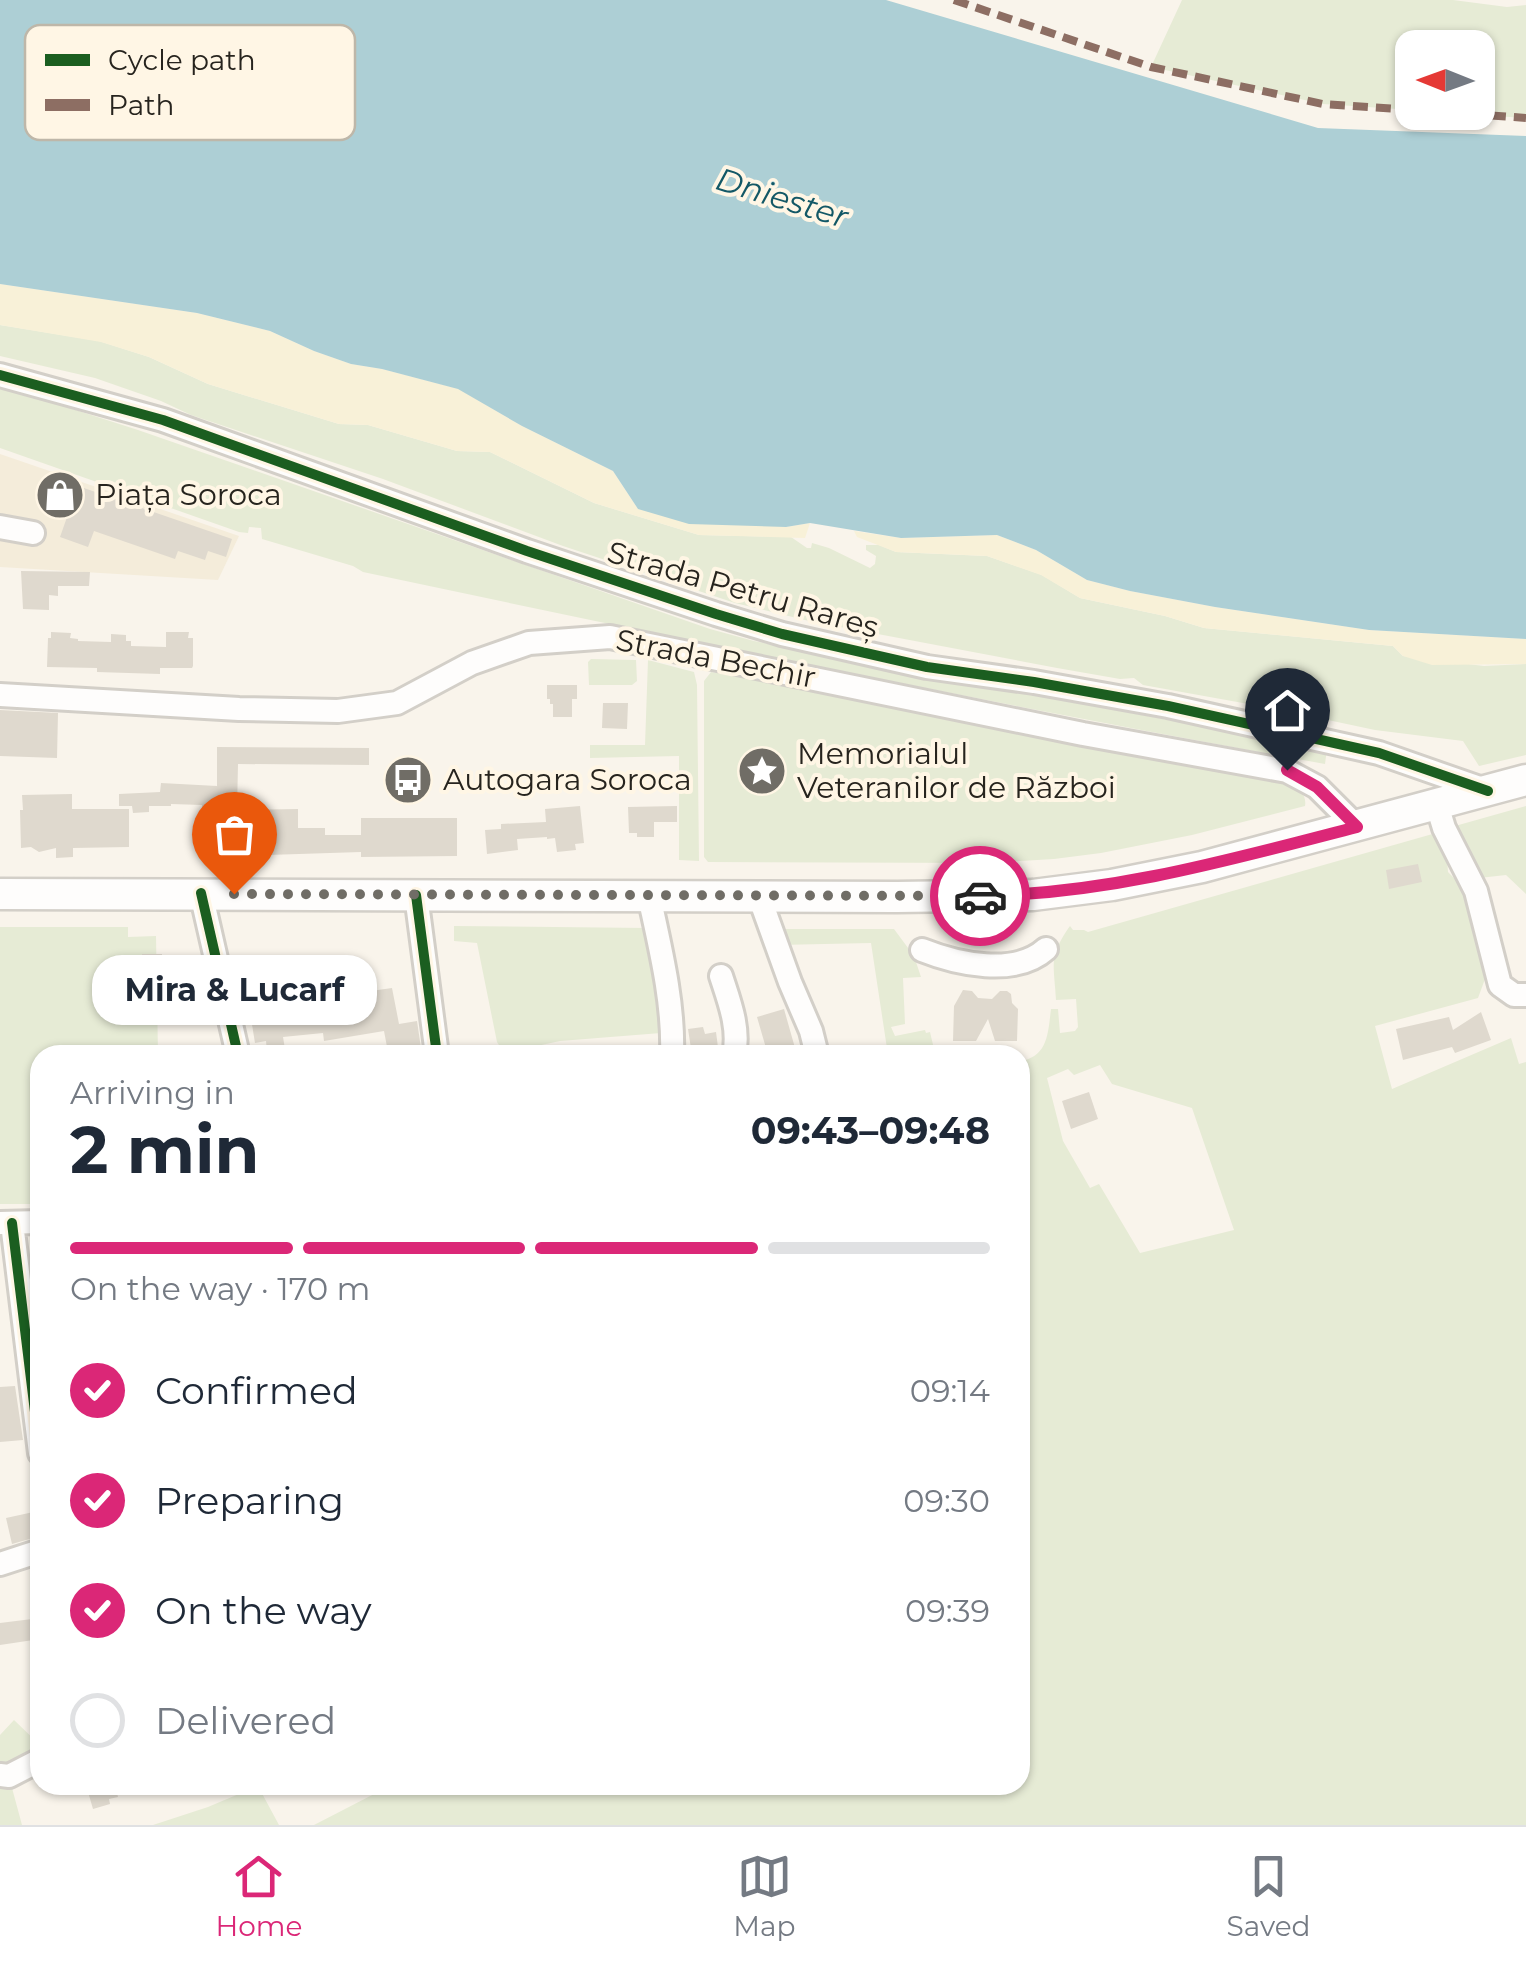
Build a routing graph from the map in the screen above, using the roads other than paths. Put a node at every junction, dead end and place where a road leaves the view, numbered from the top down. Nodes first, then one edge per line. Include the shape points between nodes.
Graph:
1 (0, 374) edge
2 (0, 527) edge
3 (33, 533) dead end
4 (0, 695) edge
5 (1526, 780) edge
6 (1488, 791) junction
7 (1436, 805) junction
8 (1357, 827) junction
9 (0, 894) edge
10 (202, 894) junction
11 (416, 895) junction
12 (649, 896) junction
13 (759, 896) junction
14 (1046, 949) dead end
15 (922, 950) dead end
16 (721, 976) dead end
17 (1526, 995) edge
18 (236, 1045) edge
19 (436, 1045) edge
20 (673, 1045) edge
21 (736, 1045) edge
22 (815, 1045) edge
23 (6, 1223) edge
24 (30, 1386) edge
25 (30, 1554) edge
26 (0, 1564) edge
27 (30, 1765) edge
28 (0, 1775) edge

1 - 6 street, Strada Petru Rareș via 163,420 782,634 1360,748
2 - 3 street
4 - 8 street, Strada Bechir via 338,711 398,703 472,663 529,644 610,637 1287,770 1317,787
5 - 6 main road
6 - 7 main road
7 - 8 main road
7 - 17 street via 1476,891 1500,985 1514,996
8 - 13 main road via 1112,885 1033,894
9 - 10 main road
10 - 11 main road
10 - 18 street
11 - 12 main road
11 - 19 street
12 - 13 main road
12 - 20 street
13 - 22 street
14 - 15 street via 1014,964 974,966
16 - 21 street
23 - 24 street
25 - 26 street
27 - 28 street

